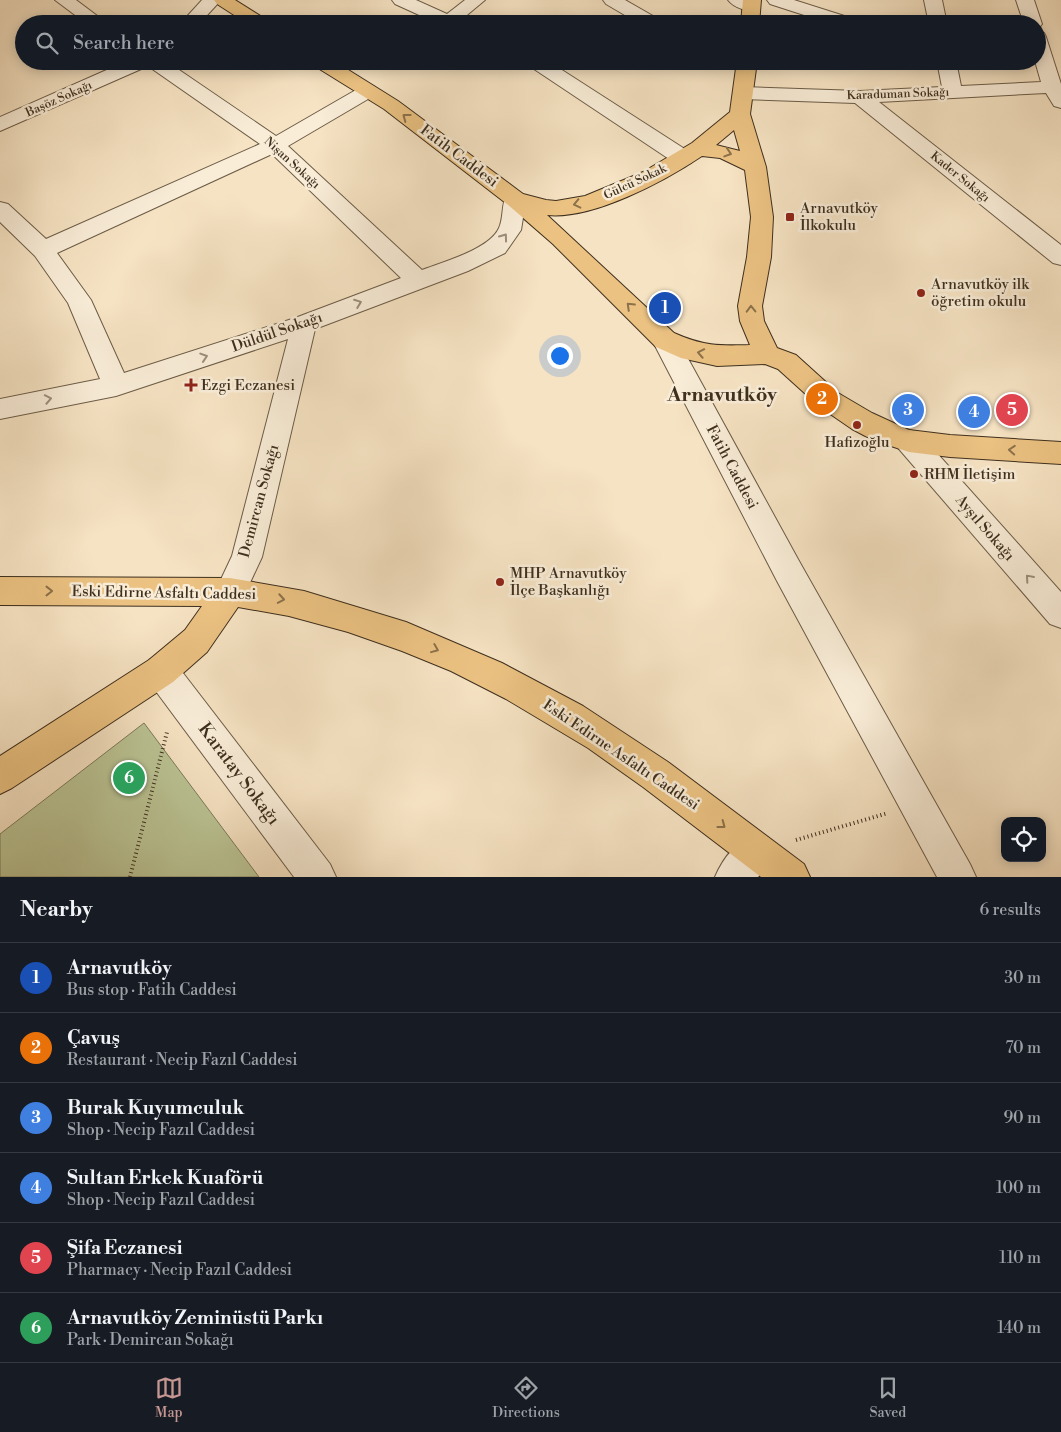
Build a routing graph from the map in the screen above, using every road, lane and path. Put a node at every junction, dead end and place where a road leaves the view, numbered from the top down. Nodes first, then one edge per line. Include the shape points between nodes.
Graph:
1 (64, 0) edge
2 (212, 0) edge
3 (223, 0) edge
4 (401, 0) edge
5 (476, 0) edge
6 (612, 0) edge
7 (776, 0) edge
8 (933, 0) edge
9 (1025, 0) edge
10 (747, 2) edge
11 (86, 15) edge
12 (198, 15) edge
13 (247, 15) edge
14 (434, 15) edge
15 (460, 15) edge
16 (638, 15) edge
17 (749, 15) edge
18 (823, 15) edge
19 (936, 15) edge
20 (1030, 15) edge
21 (1046, 53) edge
22 (1054, 67) edge
23 (124, 70) edge
24 (166, 70) edge
25 (334, 70) edge
26 (550, 70) edge
27 (743, 70) edge
28 (948, 70) edge
29 (368, 91) junction
30 (953, 92) junction
31 (1057, 94) edge
32 (860, 97) junction
33 (742, 103) junction
34 (0, 125) edge
35 (275, 145) junction
36 (691, 153) junction
37 (755, 167) junction
38 (515, 199) junction
39 (0, 209) edge
40 (43, 250) junction
41 (1061, 257) edge
42 (418, 280) junction
43 (304, 324) junction
44 (665, 340) junction
45 (767, 354) junction
46 (116, 386) junction
47 (0, 409) edge
48 (908, 441) junction
49 (1061, 452) edge
50 (0, 591) edge
51 (230, 592) junction
52 (1061, 614) edge
53 (169, 681) junction
54 (0, 776) edge
55 (917, 805) junction
56 (745, 864) edge
57 (130, 877) edge
58 (317, 877) edge
59 (791, 877) edge
60 (957, 877) edge

1 - 11 street
2 - 12 street
3 - 13 main road
4 - 14 street
5 - 15 street
6 - 16 street
7 - 18 street
8 - 19 street
9 - 20 street
10 - 17 main road
21 - 22 street
22 - 31 street
23 - 34 street, Başöz Sokağı
24 - 35 street, Nişan Sokağı
25 - 29 main road, Fatih Caddesi
26 - 36 street
27 - 33 main road
28 - 30 street
29 - 35 street
38 -> 29 main road, Fatih Caddesi
30 - 31 street, Karaduman Sokağı
30 - 32 street, Karaduman Sokağı
32 - 33 street, Karaduman Sokağı
32 - 41 street, Kader Sokağı
33 - 36 main road, Gülcü Sokak
33 - 37 main road
35 - 40 street
35 - 42 street, Nişan Sokağı
36 -> 37 main road via 723,151
36 -> 38 main road, Gülcü Sokak via 660,172 604,197 573,205 542,207
45 -> 37 main road via 752,321 750,306 762,217
42 -> 38 street, Düldül Sokağı via 497,247 510,230
44 -> 38 main road, Fatih Caddesi
39 - 40 street
40 - 46 street via 79,300
43 -> 42 street, Düldül Sokağı
46 -> 43 street, Düldül Sokağı
43 - 51 street, Demircan Sokağı via 246,557
45 -> 44 main road via 717,356 690,351
44 - 55 street, Fatih Caddesi
45 - 48 main road via 787,362 829,400 854,416
47 -> 46 street, Düldül Sokağı
49 -> 48 main road
52 -> 48 street, Ayşıl Sokağı
50 -> 51 main road, Eski Edirne Asfaltı Caddesi
51 - 53 main road, Demircan Sokağı
51 -> 56 main road, Eski Edirne Asfaltı Caddesi via 291,600 388,630 500,679 571,718 679,792
53 - 54 main road, Demircan Sokağı
53 - 57 path
53 - 58 street, Karatay Sokağı
55 - 56 path
55 - 60 street, Fatih Caddesi
56 - 59 main road, Eski Edirne Asfaltı Caddesi

